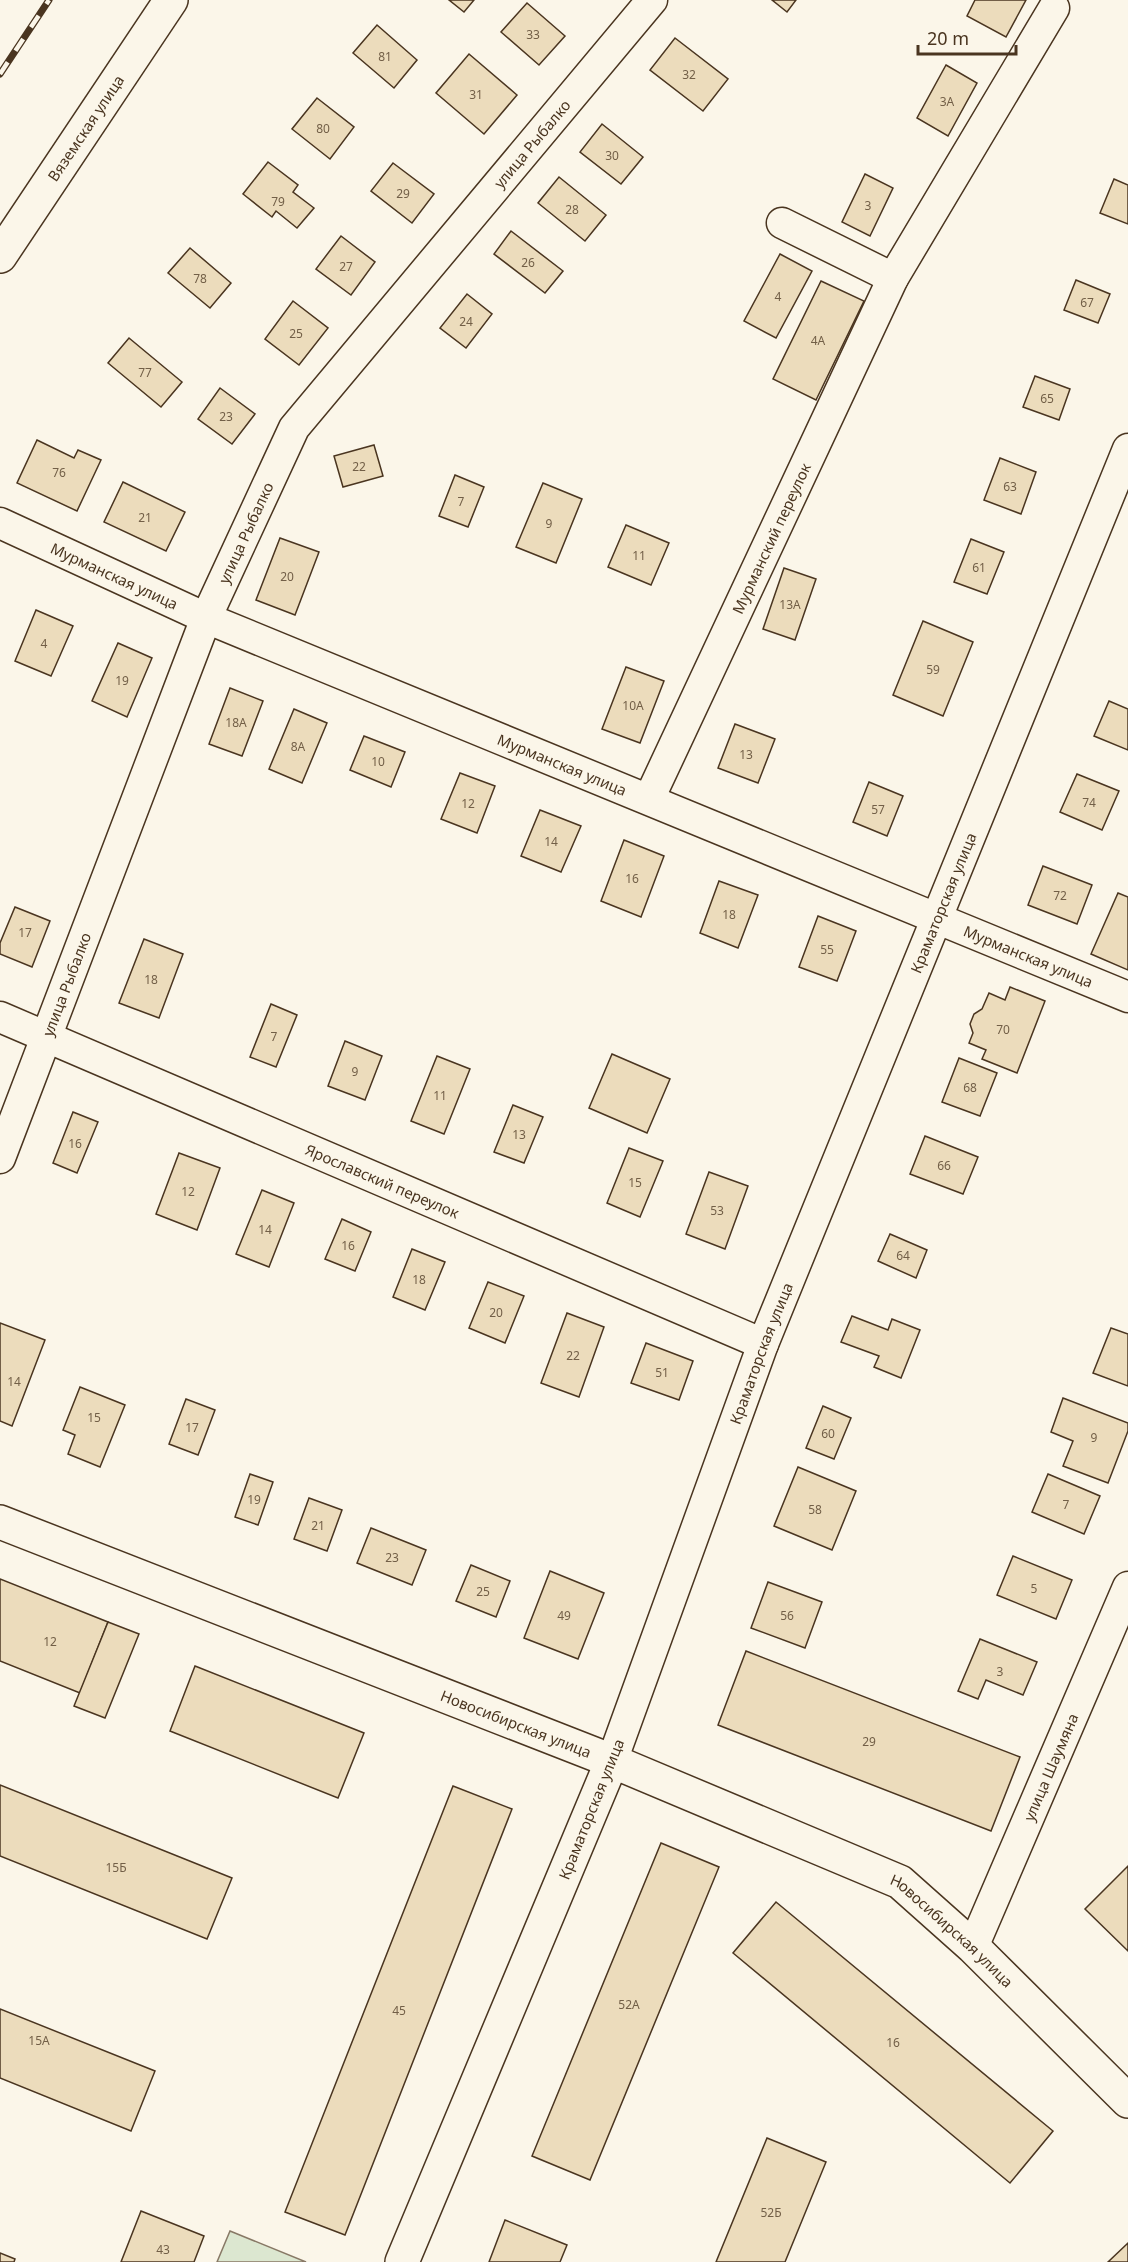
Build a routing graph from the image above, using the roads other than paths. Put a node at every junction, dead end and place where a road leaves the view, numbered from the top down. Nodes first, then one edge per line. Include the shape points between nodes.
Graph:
1 (171, 0) edge
2 (652, 0) edge
3 (1054, 8) dead end
4 (782, 223) dead end
5 (0, 256) edge
6 (893, 278) junction
7 (1128, 449) edge
8 (0, 523) edge
9 (206, 618) junction
10 (649, 799) junction
11 (937, 916) junction
12 (1128, 997) edge
13 (0, 1017) edge
14 (45, 1038) junction
15 (0, 1158) edge
16 (763, 1344) junction
17 (0, 1522) edge
18 (1128, 1587) edge
19 (612, 1761) junction
20 (973, 1947) junction
21 (1128, 2101) edge
22 (402, 2262) edge

1 - 5 main road, Вяземская улица
2 - 9 street, улица Рыбалко via 294,428
3 - 6 street, Мурманский переулок
4 - 6 street
6 - 10 street, Мурманский переулок
7 - 11 street, Краматорская улица
8 - 9 street, Мурманская улица
9 - 10 street, Мурманская улица
9 - 14 street, улица Рыбалко
10 - 11 street, Мурманская улица
11 - 12 street, Мурманская улица
11 - 16 street, Краматорская улица
13 - 14 street, Ярославский переулок
14 - 15 street, улица Рыбалко
14 - 16 street, Ярославский переулок
16 - 19 street, Краматорская улица
17 - 19 main road, Новосибирская улица
18 - 20 street, улица Шаумяна
19 - 20 main road, Новосибирская улица via 900,1882
19 - 22 main road, Краматорская улица
20 - 21 main road, Новосибирская улица

